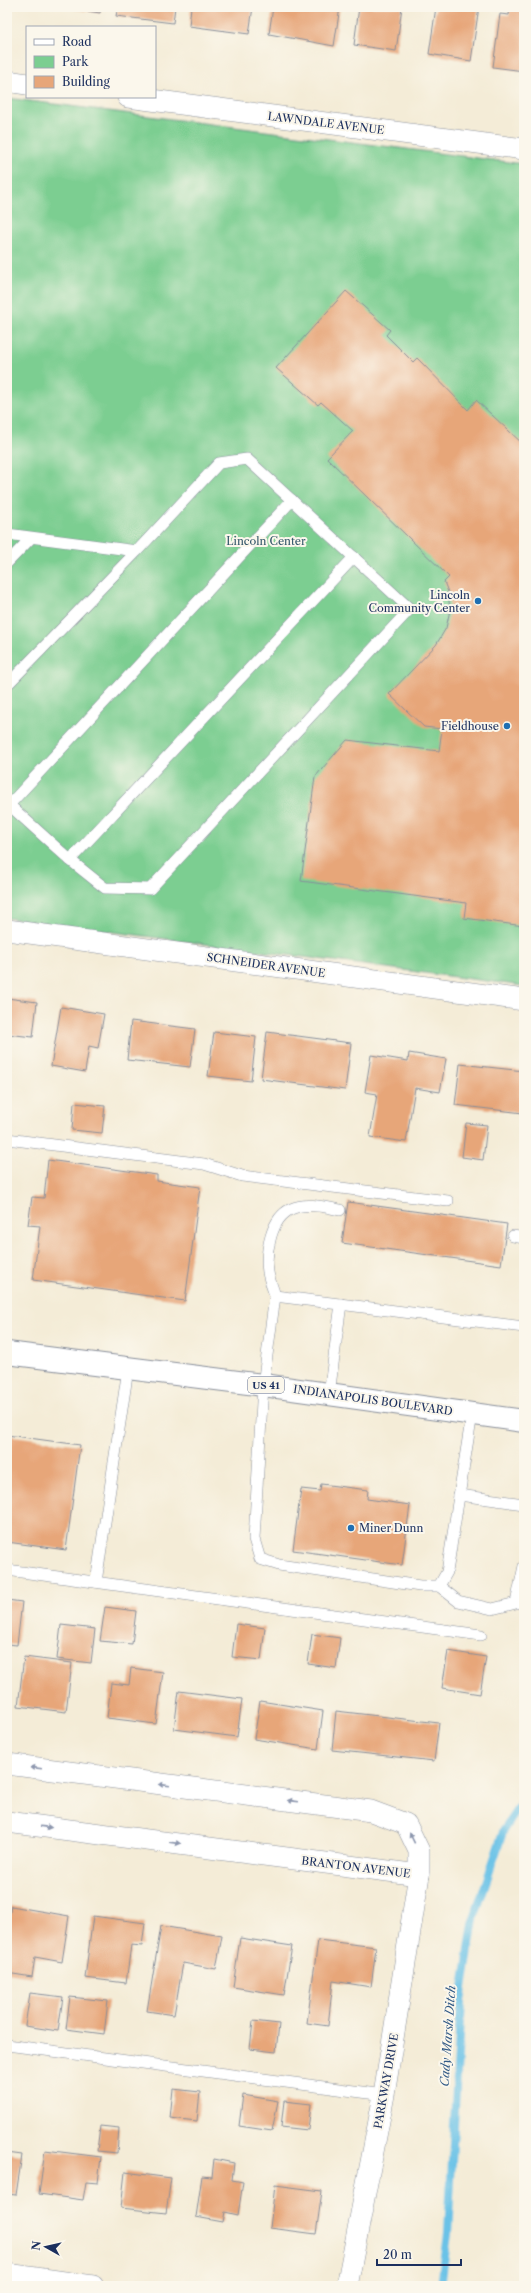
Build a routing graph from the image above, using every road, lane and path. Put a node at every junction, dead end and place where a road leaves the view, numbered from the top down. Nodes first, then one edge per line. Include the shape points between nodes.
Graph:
1 (7, 81) edge
2 (26, 84) edge
3 (136, 98) edge
4 (524, 149) edge
5 (292, 500) junction
6 (7, 534) edge
7 (31, 538) junction
8 (137, 551) junction
9 (354, 557) junction
10 (7, 563) edge
11 (7, 685) edge
12 (8, 804) edge
13 (70, 860) junction
14 (7, 930) edge
15 (524, 1000) edge
16 (7, 1139) edge
17 (448, 1201) dead end
18 (340, 1210) dead end
19 (275, 1296) junction
20 (341, 1304) junction
21 (524, 1327) edge
22 (7, 1353) edge
23 (128, 1369) junction
24 (263, 1385) junction
25 (329, 1394) junction
26 (472, 1414) junction
27 (524, 1422) edge
28 (459, 1495) junction
29 (524, 1504) edge
30 (524, 1566) edge
31 (7, 1570) edge
32 (96, 1582) junction
33 (439, 1586) junction
34 (481, 1635) dead end
35 (7, 1764) edge
36 (7, 1822) edge
37 (419, 1875) junction
38 (7, 2045) edge
39 (384, 2095) junction
40 (7, 2274) edge
41 (93, 2286) edge
42 (347, 2286) edge

1 - 2 street
3 - 4 street, LAWNDALE AVENUE
5 - 8 lane via 247,459 219,463
5 - 9 lane
5 - 12 lane
6 - 7 lane
7 - 8 lane
7 - 10 lane
8 - 11 lane
9 - 13 lane
9 - 13 lane via 410,609 150,889 105,888
12 - 13 lane
14 - 15 street, SCHNEIDER AVENUE
16 - 17 lane via 204,1164 242,1176
18 - 19 lane via 311,1206 292,1209 277,1220 269,1248 268,1272
19 - 20 lane
19 - 24 lane
20 - 21 lane
20 - 25 lane
22 - 23 highway, INDIANAPOLIS BOULEVARD / US 41
23 - 24 highway, INDIANAPOLIS BOULEVARD / US 41
23 - 32 lane
24 - 25 highway, INDIANAPOLIS BOULEVARD / US 41
24 - 33 lane via 254,1539 260,1558 279,1565 420,1586
25 - 26 highway, INDIANAPOLIS BOULEVARD / US 41
26 - 27 highway, INDIANAPOLIS BOULEVARD / US 41
26 - 28 lane
28 - 29 lane
28 - 33 lane via 447,1572
30 - 33 lane via 516,1603 492,1609 458,1601
31 - 32 lane
32 - 34 lane
37 -> 35 street, BRANTON AVENUE via 419,1851 406,1824 371,1812
36 -> 37 street, BRANTON AVENUE
37 - 39 street, PARKWAY DRIVE
38 - 39 lane
39 - 42 street, PARKWAY DRIVE
40 - 41 street

